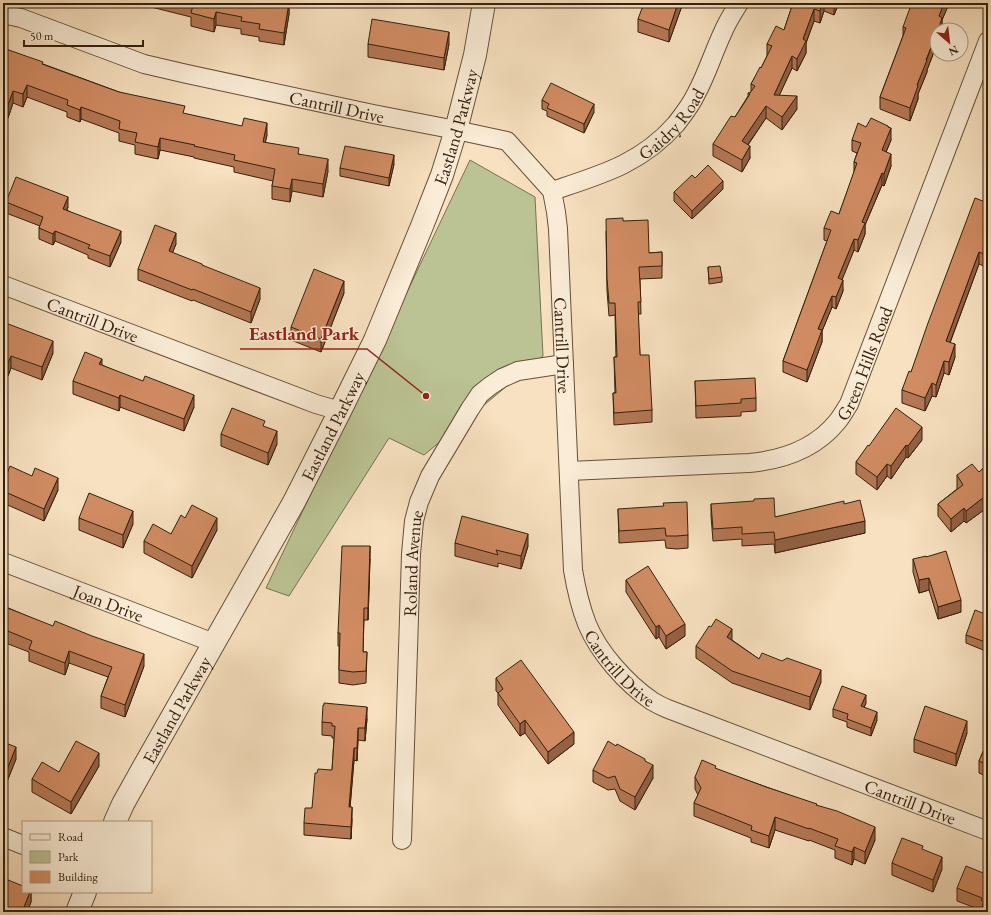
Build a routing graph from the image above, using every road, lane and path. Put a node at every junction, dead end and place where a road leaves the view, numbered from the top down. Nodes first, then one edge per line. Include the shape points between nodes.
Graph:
1 (484, 3) edge
2 (739, 3) edge
3 (3, 15) edge
4 (988, 41) edge
5 (456, 130) junction
6 (552, 191) junction
7 (3, 286) edge
8 (564, 364) junction
9 (340, 411) junction
10 (569, 471) junction
11 (3, 562) edge
12 (214, 643) junction
13 (115, 821) edge
14 (988, 831) edge
15 (3, 837) edge
16 (402, 840) dead end
17 (22, 845) edge
18 (85, 893) edge
19 (77, 912) edge

1 - 5 street, Eastland Parkway via 475,55
2 - 6 street, Gaidry Road via 723,32 696,95 670,130 636,158 615,169
3 - 5 street, Cantrill Drive via 21,18 144,64
4 - 10 street, Green Hills Road via 849,404 837,422 807,447 788,456 767,461
5 - 6 street, Cantrill Drive via 507,141
5 - 9 street, Eastland Parkway via 442,175 375,340
6 - 8 street, Cantrill Drive via 558,229
7 - 9 street, Cantrill Drive
8 - 10 street, Cantrill Drive
8 - 16 street, Roland Avenue via 518,371 502,378 480,394 430,476 419,502 414,521 411,554
9 - 12 street, Eastland Parkway via 294,502
10 - 14 street, Cantrill Drive via 572,570 587,625 614,667 641,692 653,702 668,709
11 - 12 street, Joan Drive
12 - 13 street, Eastland Parkway via 143,767
15 - 17 street
18 - 19 street

